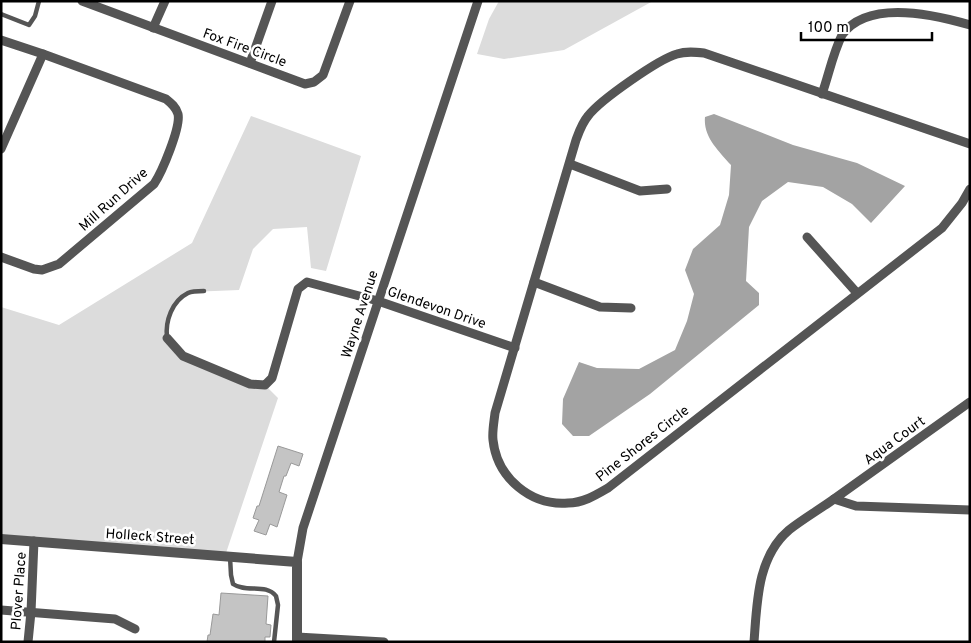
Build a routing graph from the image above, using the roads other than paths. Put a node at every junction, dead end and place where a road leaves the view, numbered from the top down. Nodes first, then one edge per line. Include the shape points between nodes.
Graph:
1 (39, 1) edge
2 (82, 1) edge
3 (164, 1) edge
4 (272, 1) edge
5 (350, 1) edge
6 (478, 1) edge
7 (1, 14) edge
8 (970, 26) edge
9 (153, 28) junction
10 (1, 40) edge
11 (43, 54) junction
12 (250, 63) junction
13 (822, 94) junction
14 (970, 144) edge
15 (1, 149) edge
16 (570, 164) junction
17 (667, 189) dead end
18 (970, 189) edge
19 (807, 237) dead end
20 (1, 257) edge
21 (534, 282) junction
22 (204, 291) dead end
23 (857, 294) junction
24 (378, 301) junction
25 (631, 308) dead end
26 (167, 338) joint
27 (515, 348) junction
28 (970, 402) edge
29 (834, 500) junction
30 (970, 510) edge
31 (1, 539) edge
32 (34, 541) junction
33 (230, 556) junction
34 (297, 562) junction
35 (1, 610) edge
36 (31, 612) junction
37 (134, 628) dead end
38 (297, 640) edge
39 (28, 642) edge
40 (274, 642) edge
41 (384, 642) edge
42 (754, 642) edge

1 - 7 lane via 29,25
2 - 9 street, Fox Fire Circle
3 - 9 street
4 - 12 street
5 - 12 street, Fox Fire Circle via 323,75 314,82 304,84
6 - 24 street, Wayne Avenue
8 - 13 street via 902,4 874,6 855,16 842,34
9 - 12 street, Fox Fire Circle
10 - 11 street, Mill Run Drive
11 - 15 street
11 - 20 street, Mill Run Drive via 166,99 178,114 178,126 161,174 154,184 59,264 42,270
13 - 14 street
13 - 16 street, Pine Shores Circle via 704,53 677,54 605,99 588,115 576,140
16 - 17 street via 640,190
16 - 21 street, Pine Shores Circle
18 - 23 street, Pine Shores Circle via 942,228
19 - 23 street
21 - 25 street via 600,307
21 - 27 street, Pine Shores Circle
22 - 26 lane via 190,292 177,301 166,330
23 - 27 street, Pine Shores Circle via 608,488 594,497 570,504 533,497 516,486 496,457 492,439 495,413
24 - 26 street, Glendevon Drive via 307,282 298,289 272,378 265,385 250,384 183,356
24 - 27 street, Glendevon Drive
24 - 34 street, Wayne Avenue via 303,528
28 - 29 street, Aqua Court
29 - 30 street via 856,506
29 - 42 street, Aqua Court via 788,530 770,552 758,589
31 - 32 street, Holleck Street
32 - 33 street, Holleck Street
32 - 36 street, Plover Place
33 - 34 street, Holleck Street
33 - 40 lane via 233,584 246,589 268,590 276,596
34 - 38 street, Wayne Avenue
35 - 36 street
36 - 37 street via 115,619
36 - 39 street, Plover Place
38 - 41 street

